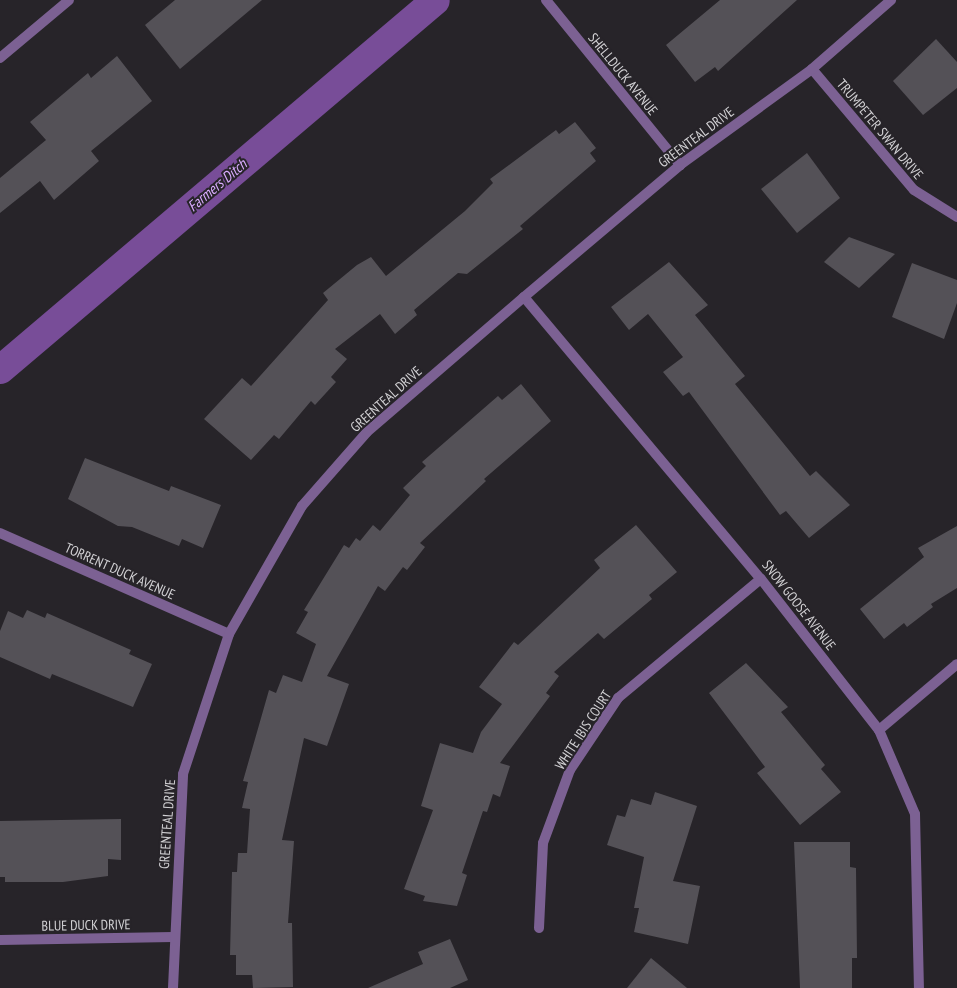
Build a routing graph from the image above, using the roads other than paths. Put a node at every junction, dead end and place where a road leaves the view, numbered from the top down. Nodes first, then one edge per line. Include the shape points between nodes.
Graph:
1 (70, 0) edge
2 (546, 0) edge
3 (891, 0) edge
4 (0, 58) edge
5 (812, 69) junction
6 (680, 165) junction
7 (957, 217) edge
8 (524, 297) junction
9 (0, 533) edge
10 (761, 579) junction
11 (229, 634) junction
12 (957, 664) edge
13 (879, 730) junction
14 (540, 928) dead end
15 (173, 937) junction
16 (0, 940) edge
17 (173, 988) edge
18 (919, 988) edge

1 - 4 street
2 - 6 street, SHELLDUCK AVENUE
3 - 5 street, GREENTEAL DRIVE
5 - 6 street, GREENTEAL DRIVE
5 - 7 street, TRUMPETER SWAN DRIVE via 914,190
6 - 8 street, GREENTEAL DRIVE
8 - 10 street, SNOW GOOSE AVENUE
8 - 11 street, GREENTEAL DRIVE via 367,432 302,506
9 - 11 street, TORRENT DUCK AVENUE
10 - 13 street, SNOW GOOSE AVENUE
10 - 14 street, WHITE IBIS COURT via 618,698 570,770 543,843
11 - 15 street, GREENTEAL DRIVE via 183,774
12 - 13 street
13 - 18 street, SNOW GOOSE AVENUE via 915,814
15 - 16 street, BLUE DUCK DRIVE
15 - 17 street, GREENTEAL DRIVE

